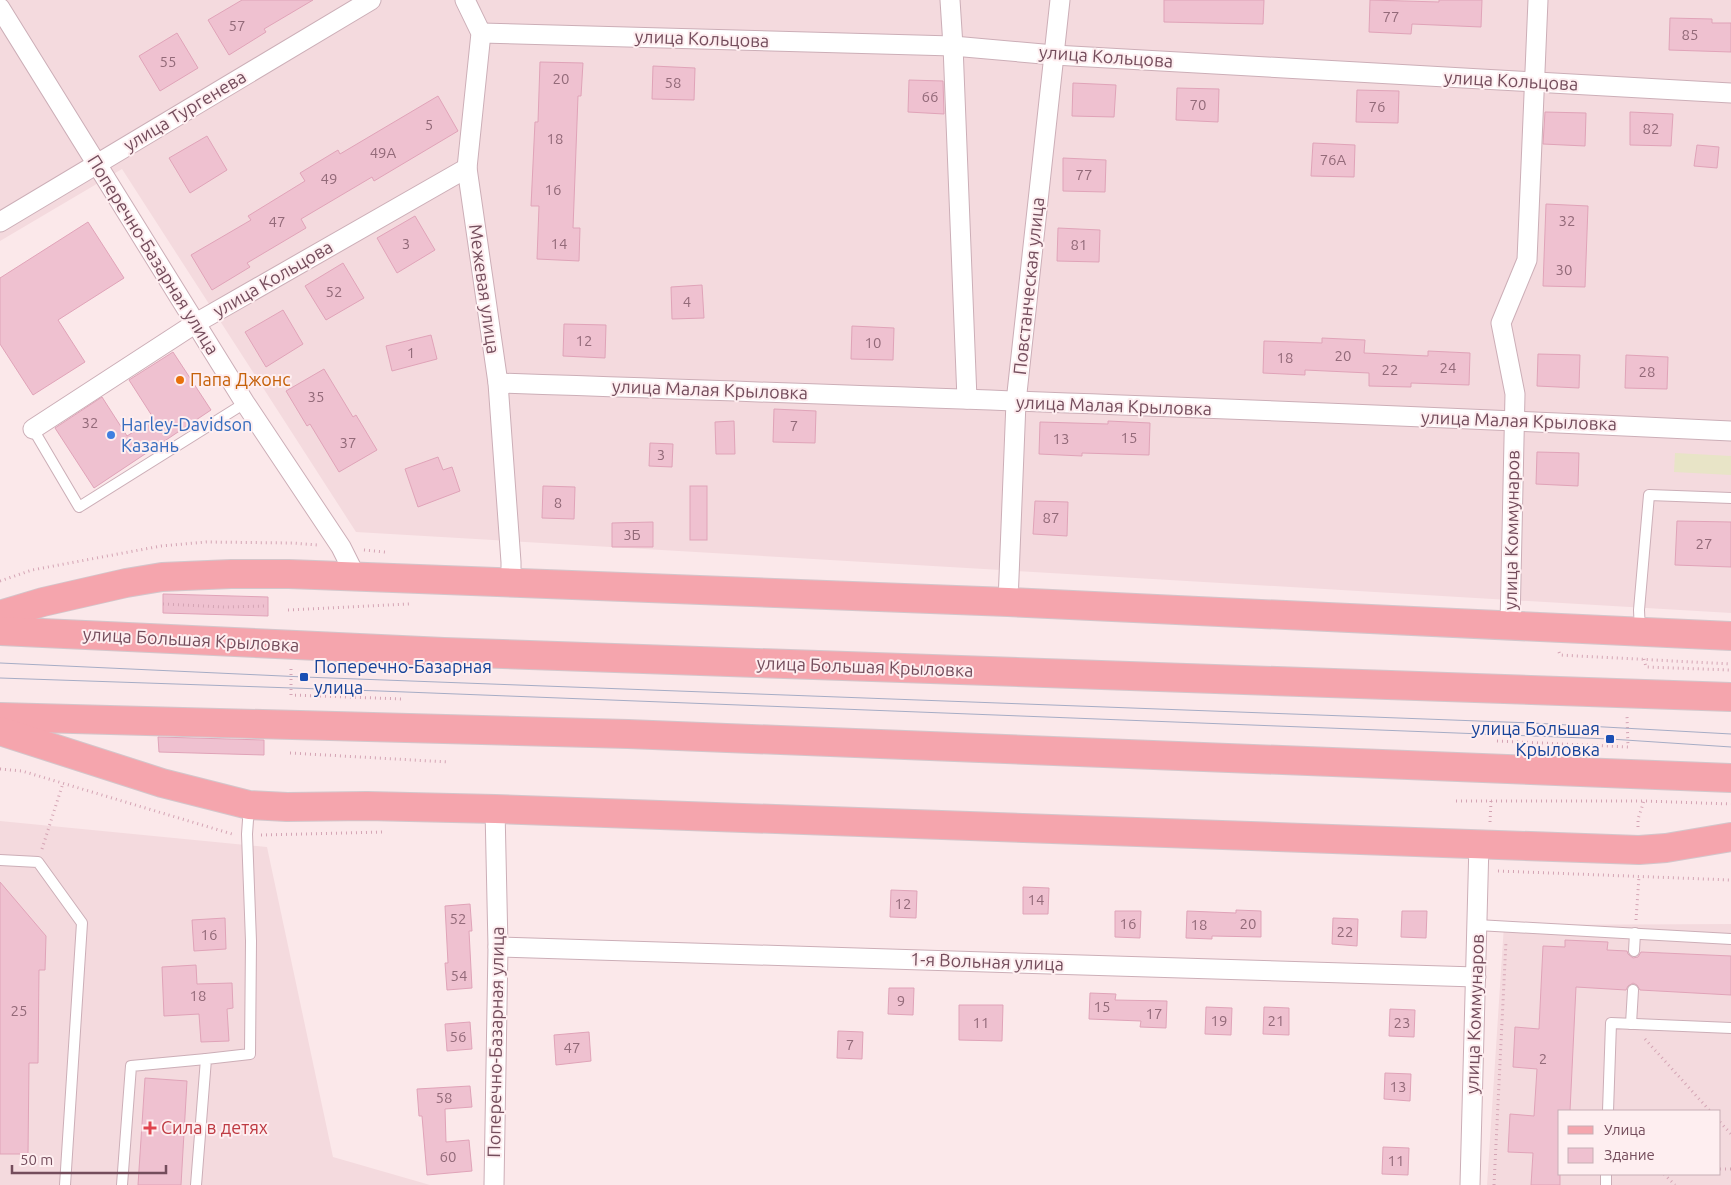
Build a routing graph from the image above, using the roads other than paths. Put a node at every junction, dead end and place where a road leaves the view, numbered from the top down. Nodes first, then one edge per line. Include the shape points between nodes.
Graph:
1 (371, 0) edge
2 (465, 0) edge
3 (950, 0) edge
4 (1060, 0) edge
5 (1538, 0) edge
6 (0, 8) edge
7 (482, 34) junction
8 (953, 46) junction
9 (1054, 55) junction
10 (1536, 83) junction
11 (1731, 93) edge
12 (96, 164) junction
13 (467, 168) junction
14 (0, 222) edge
15 (196, 323) junction
16 (498, 383) junction
17 (968, 399) junction
18 (1016, 402) junction
19 (245, 403) junction
20 (1514, 421) junction
21 (33, 429) joint
22 (1731, 431) edge
23 (1731, 498) edge
24 (356, 577) junction
25 (511, 582) junction
26 (1008, 602) junction
27 (0, 616) edge
28 (1510, 625) junction
29 (0, 631) edge
30 (1640, 632) junction
31 (1731, 636) edge
32 (1731, 697) edge
33 (0, 717) edge
34 (0, 731) edge
35 (1731, 778) edge
36 (249, 805) junction
37 (495, 809) junction
38 (1731, 837) edge
39 (1479, 843) junction
40 (0, 860) edge
41 (1477, 925) junction
42 (1635, 933) junction
43 (1731, 938) edge
44 (498, 946) junction
45 (1634, 951) dead end
46 (1476, 977) junction
47 (1633, 990) dead end
48 (1632, 1024) junction
49 (1731, 1028) edge
50 (206, 1059) junction
51 (1608, 1110) edge
52 (65, 1185) edge
53 (122, 1185) edge
54 (196, 1185) edge
55 (494, 1185) edge
56 (1470, 1185) edge

1 - 12 street, улица Тургенева
2 - 7 street
3 - 8 street
4 - 9 street, Повстанческая улица
5 - 10 street, улица Коммунаров
6 - 12 street, Поперечно-Базарная улица
7 - 8 street, улица Кольцова
7 - 13 street, Межевая улица
8 - 9 street, улица Кольцова
8 - 17 street
9 - 10 street, улица Кольцова
9 - 18 street, Повстанческая улица
10 - 11 street, улица Кольцова
10 - 20 street, улица Коммунаров via 1527,260 1501,322 1515,394
12 - 14 street, улица Тургенева
12 - 15 street, Поперечно-Базарная улица
13 - 15 street, улица Кольцова
13 - 16 street, Межевая улица
15 - 19 street, Поперечно-Базарная улица
15 - 21 street, улица Кольцова
16 - 17 street, улица Малая Крыловка
16 - 25 street, Межевая улица
17 - 18 street, улица Малая Крыловка
18 - 20 street, улица Малая Крыловка
18 - 26 street, Повстанческая улица
19 - 21 lane via 79,507
19 - 24 street, Поперечно-Базарная улица via 341,547
20 - 22 street, улица Малая Крыловка
20 - 28 street, улица Коммунаров
23 - 30 lane via 1649,494
24 - 25 main road
24 - 27 main road via 231,574 162,577 43,602
25 - 26 main road
26 - 28 main road
28 - 30 main road
29 - 32 main road, улица Большая Крыловка via 444,652
30 - 31 main road
33 - 35 main road via 628,734
34 - 36 main road via 162,783
36 - 37 main road
36 - 50 lane via 250,1054
37 - 39 main road
37 - 44 street, Поперечно-Базарная улица
38 - 39 main road via 1639,850
39 - 41 street, улица Коммунаров
40 - 52 lane via 38,862 82,923
41 - 42 lane
41 - 46 street, улица Коммунаров
42 - 43 lane
42 - 45 lane
44 - 46 street, 1-я Вольная улица
44 - 55 street, Поперечно-Базарная улица
46 - 56 street, улица Коммунаров
47 - 48 lane
48 - 49 lane
48 - 51 lane via 1610,1023
50 - 53 lane via 131,1066
50 - 54 lane

